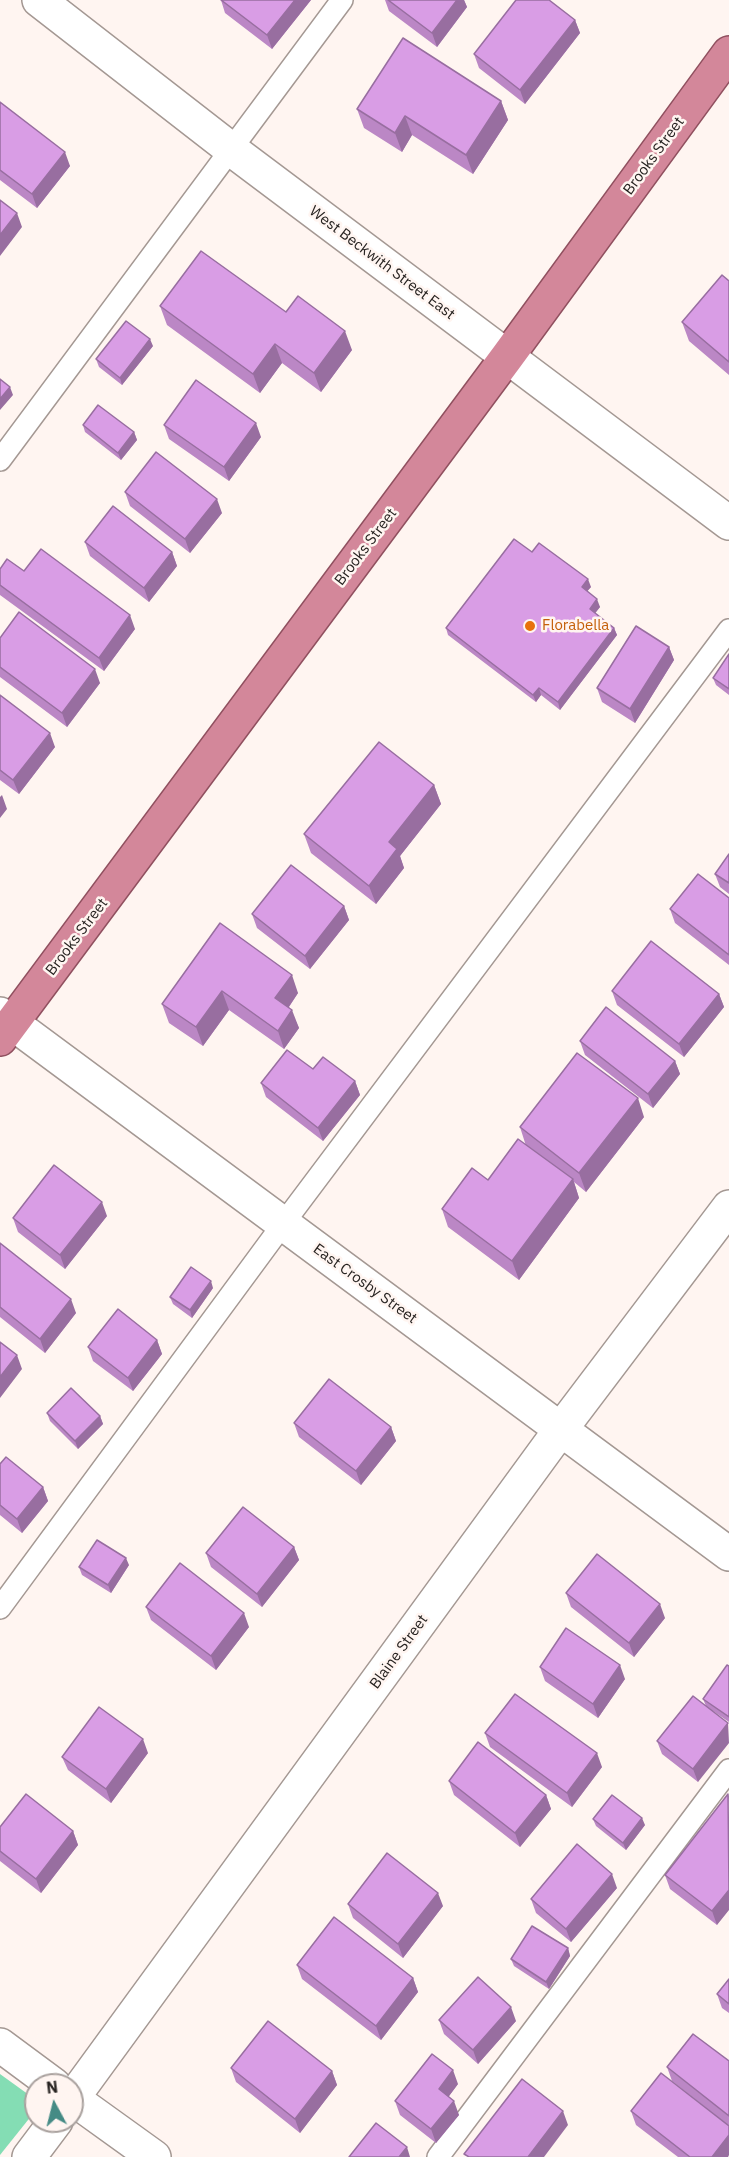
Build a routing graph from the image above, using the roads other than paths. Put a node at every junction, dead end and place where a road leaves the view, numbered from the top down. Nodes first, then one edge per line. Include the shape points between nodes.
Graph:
1 (39, 0) edge
2 (342, 0) edge
3 (729, 53) edge
4 (232, 150) junction
5 (507, 357) junction
6 (0, 460) edge
7 (729, 523) edge
8 (729, 630) edge
9 (4, 1026) edge
10 (729, 1207) edge
11 (283, 1224) junction
12 (561, 1429) junction
13 (729, 1554) edge
14 (0, 1608) edge
15 (729, 1770) edge
16 (0, 2045) edge
17 (38, 2073) edge
18 (84, 2083) edge
19 (84, 2107) edge
20 (47, 2133) edge
21 (29, 2157) edge
22 (154, 2157) edge
23 (438, 2157) edge

1 - 4 street, West Beckwith Street East
2 - 4 lane
3 - 5 highway, Brooks Street
4 - 5 street, West Beckwith Street East
4 - 6 lane
5 - 7 street, West Beckwith Street East
5 - 9 highway, Brooks Street
8 - 11 lane
9 - 11 street, East Crosby Street
10 - 12 street, Blaine Street
11 - 12 street, East Crosby Street
11 - 14 lane
12 - 13 street, East Crosby Street
12 - 18 street, Blaine Street
15 - 23 lane
16 - 17 street
19 - 22 street
20 - 21 street

